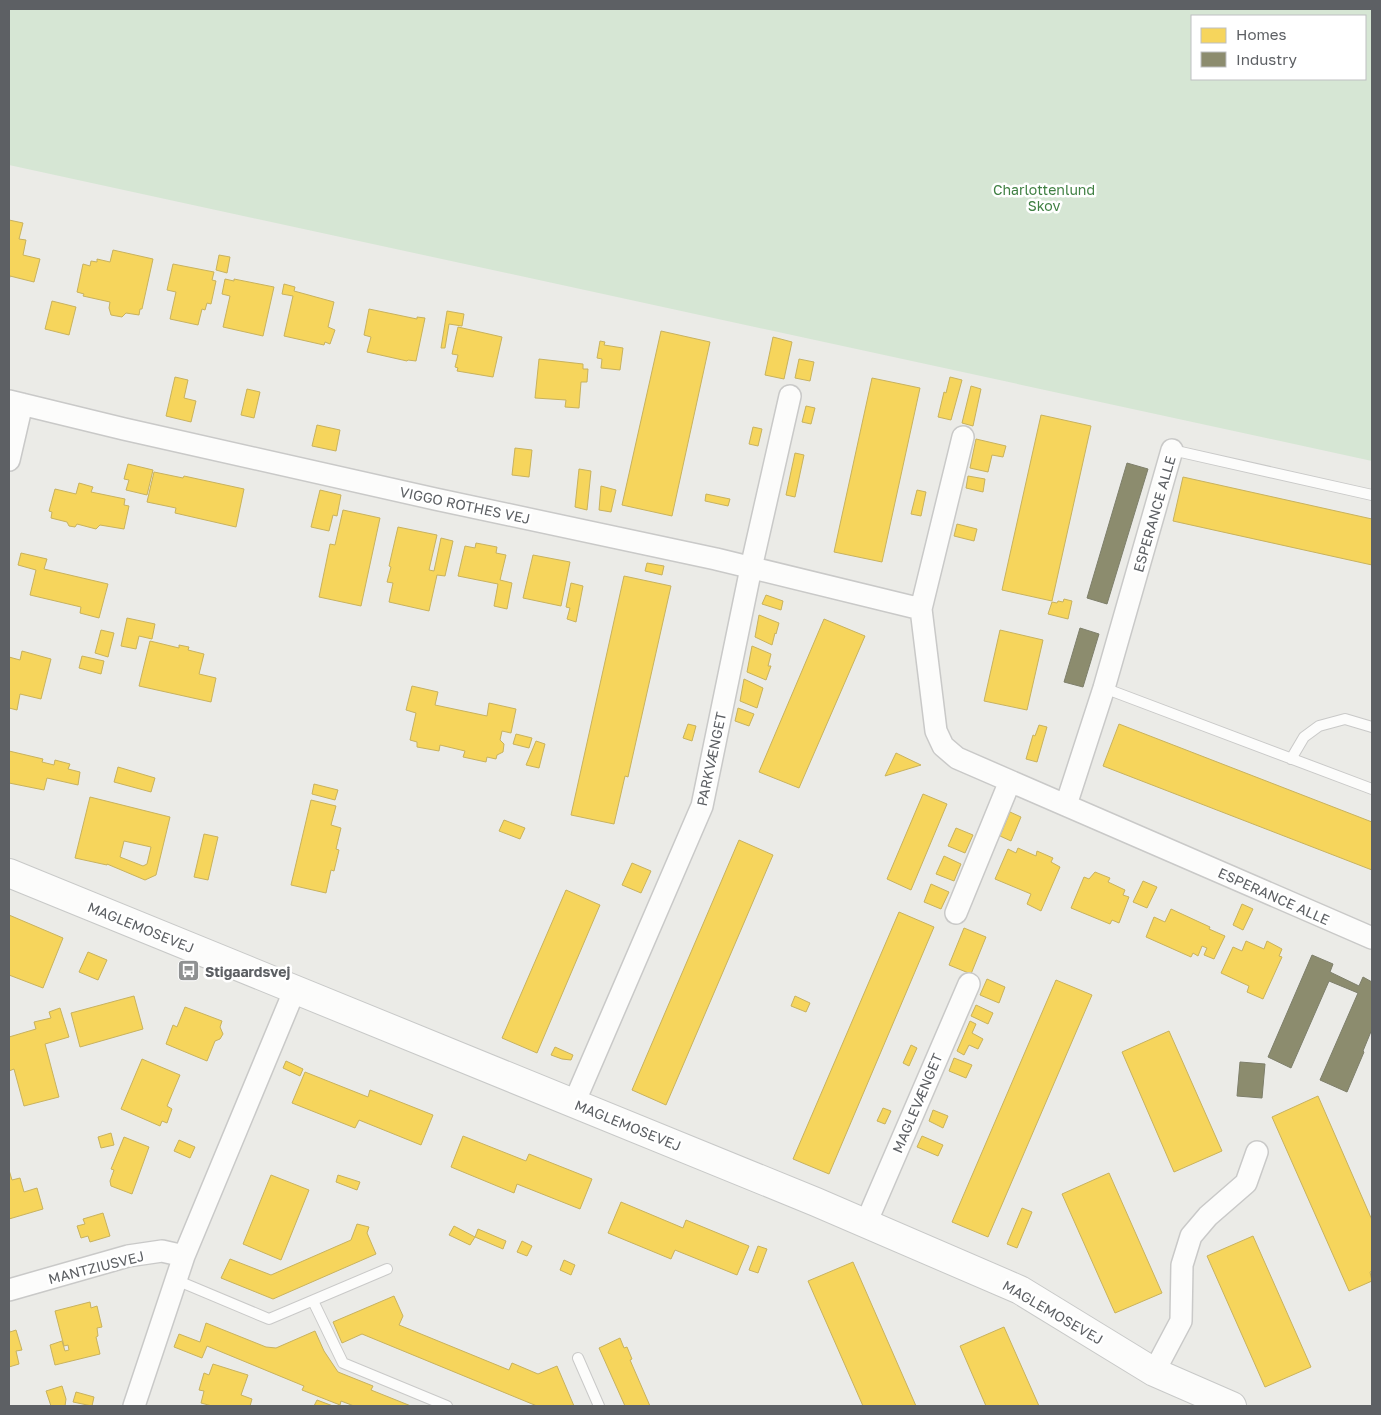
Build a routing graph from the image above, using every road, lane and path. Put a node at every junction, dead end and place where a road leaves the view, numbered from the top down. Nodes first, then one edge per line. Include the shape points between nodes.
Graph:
1 (790, 396) dead end
2 (15, 402) edge
3 (963, 437) dead end
4 (1172, 450) joint
5 (9, 460) edge
6 (1372, 495) edge
7 (751, 568) junction
8 (921, 610) junction
9 (1104, 688) junction
10 (1372, 728) edge
11 (1291, 759) junction
12 (1010, 781) junction
13 (1372, 789) edge
14 (1066, 805) junction
15 (9, 873) edge
16 (956, 913) dead end
17 (1372, 938) edge
18 (969, 984) dead end
19 (295, 989) junction
20 (574, 1103) junction
21 (1257, 1152) dead end
22 (866, 1223) junction
23 (184, 1256) junction
24 (387, 1269) dead end
25 (176, 1280) junction
26 (9, 1290) edge
27 (313, 1301) junction
28 (578, 1358) dead end
29 (1154, 1372) junction
30 (134, 1406) edge
31 (447, 1406) edge
32 (599, 1406) edge
33 (1232, 1406) edge

1 - 7 street, PARKVÆNGET
2 - 5 street
2 - 7 street, VIGGO ROTHES VEJ
3 - 8 street, ESPERANCE ALLE
4 - 6 lane, ESPERANCE ALLE
4 - 9 street, ESPERANCE ALLE
7 - 8 street, VIGGO ROTHES VEJ
7 - 20 street, PARKVÆNGET via 702,806
8 - 12 street, ESPERANCE ALLE via 936,731 944,746 957,758
9 - 11 lane
9 - 14 street, ESPERANCE ALLE
10 - 11 lane via 1345,719 1319,726 1304,737
11 - 13 lane
12 - 14 street, ESPERANCE ALLE
12 - 16 street
14 - 17 street, ESPERANCE ALLE
15 - 19 street, MAGLEMOSEVEJ
18 - 22 street, MAGLEVÆNGET
19 - 20 street, MAGLEMOSEVEJ
19 - 23 street
20 - 22 street, MAGLEMOSEVEJ
21 - 29 street via 1246,1182 1191,1236 1182,1265 1181,1321
22 - 29 street, MAGLEMOSEVEJ via 1020,1290
23 - 25 street
23 - 26 street, MANTZIUSVEJ via 162,1251 128,1256
24 - 27 lane
25 - 27 lane via 269,1319
25 - 30 street
27 - 31 lane via 343,1363
28 - 32 lane
29 - 33 street, MAGLEMOSEVEJ

